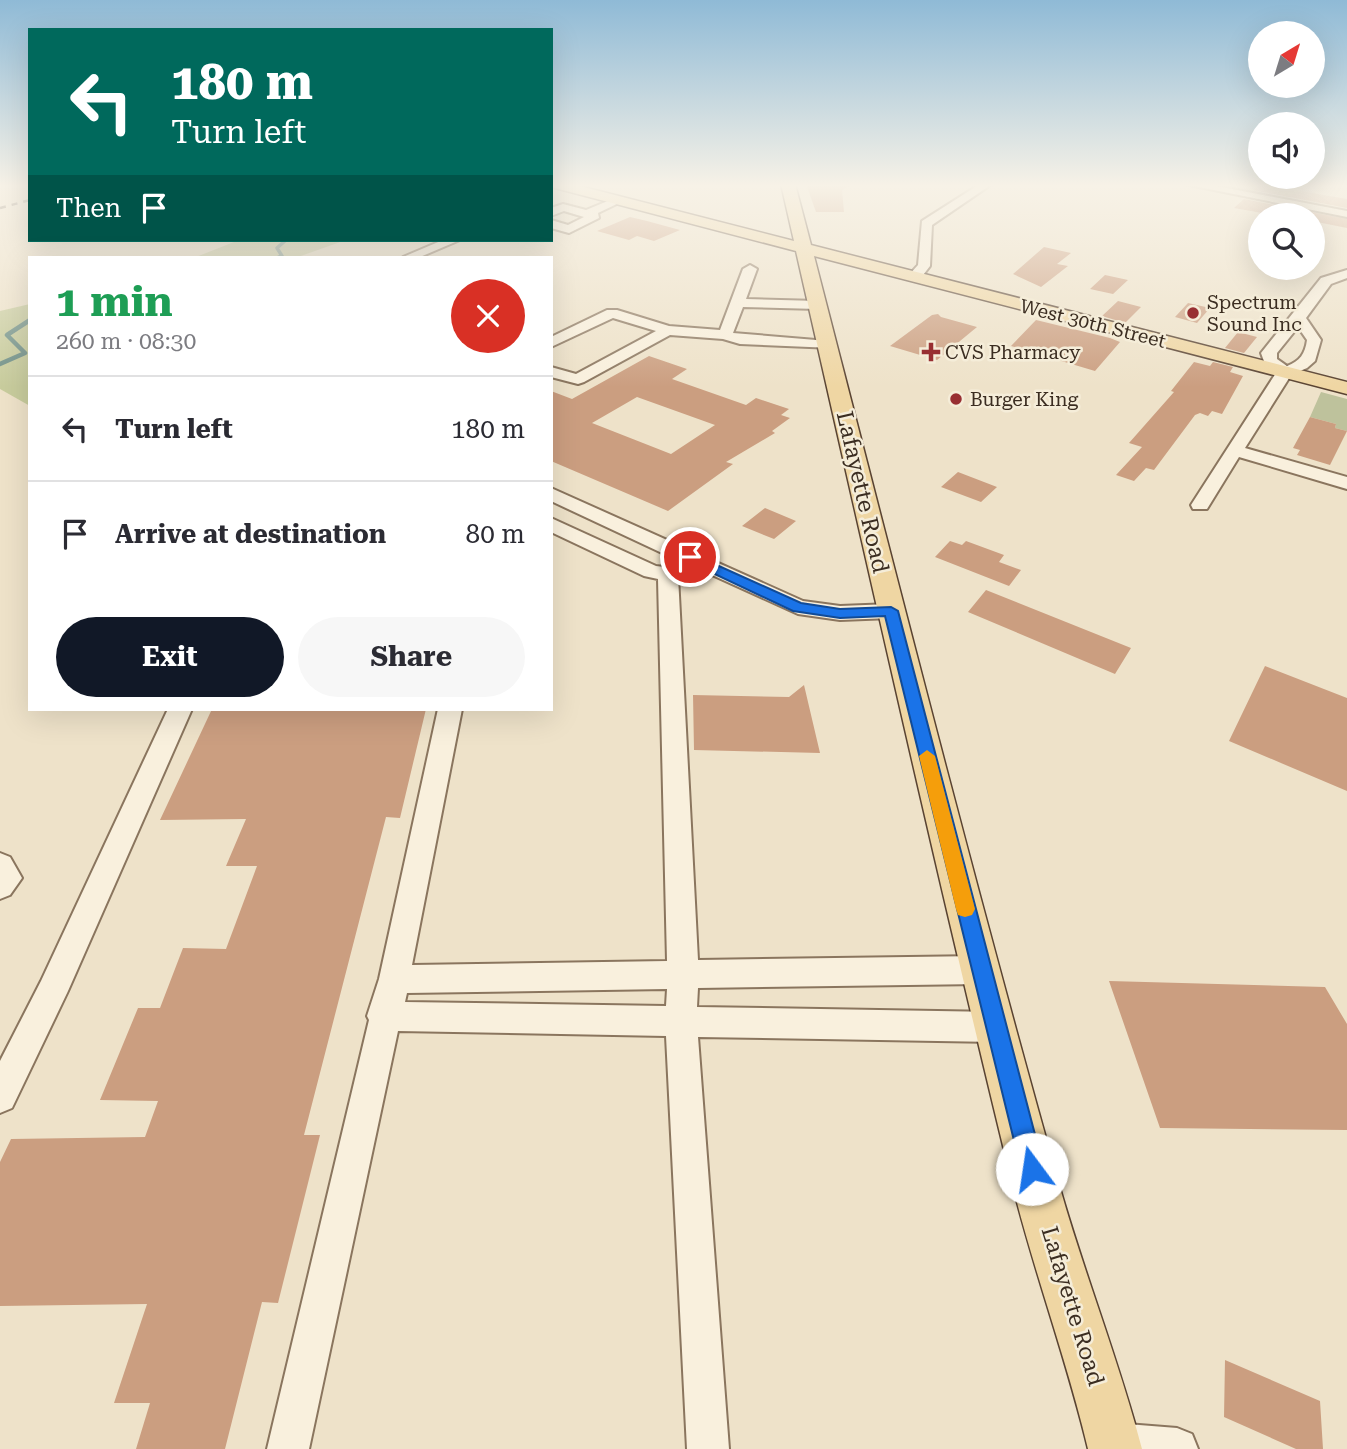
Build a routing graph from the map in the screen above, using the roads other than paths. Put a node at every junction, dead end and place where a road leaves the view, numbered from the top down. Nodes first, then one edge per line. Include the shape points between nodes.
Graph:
1 (804, 252) edge
2 (821, 252) edge
3 (925, 252) edge
4 (750, 269) dead end
5 (1347, 274) edge
6 (915, 276) junction
7 (738, 303) junction
8 (818, 305) junction
9 (1299, 318) junction
10 (668, 330) junction
11 (725, 335) junction
12 (553, 342) edge
13 (828, 345) junction
14 (1285, 372) junction
15 (553, 373) edge
16 (1347, 388) edge
17 (1234, 450) junction
18 (1347, 483) edge
19 (553, 495) edge
20 (1200, 505) dead end
21 (553, 525) edge
22 (679, 566) junction
23 (891, 611) junction
24 (179, 711) edge
25 (450, 711) edge
26 (0, 865) edge
27 (0, 887) edge
28 (981, 970) junction
29 (683, 975) junction
30 (394, 979) junction
31 (383, 1016) junction
32 (681, 1021) junction
33 (996, 1027) junction
34 (0, 1096) edge
35 (1115, 1447) edge
36 (288, 1449) edge
37 (708, 1449) edge
38 (1177, 1449) edge

1 - 8 main road, Lafayette Road
2 - 6 main road, West 30th Street
3 - 6 street via 924,266
4 - 7 street
5 - 9 street via 1326,281
6 - 14 main road, West 30th Street
7 - 8 street
7 - 11 street
8 - 13 main road, Lafayette Road
9 - 14 street via 1269,353 1270,361
9 - 14 street via 1314,340 1312,353 1298,369
10 - 11 street
10 - 12 street via 612,313
10 - 15 street via 578,379
11 - 13 street via 740,340
13 - 23 main road, Lafayette Road
14 - 16 main road, West 30th Street
14 - 17 street
17 - 18 street
17 - 20 street
19 - 22 street
21 - 22 street via 651,572
22 - 23 street via 798,607 840,613
22 - 29 street
23 - 28 main road, Lafayette Road
24 - 34 street
25 - 30 street
26 - 27 street via 8,878
28 - 29 street
28 - 33 main road, Lafayette Road
29 - 30 street
29 - 32 street
30 - 31 street
31 - 32 street
31 - 36 street
32 - 33 street
32 - 37 street
33 - 35 main road, Lafayette Road via 1038,1192
35 - 38 street

